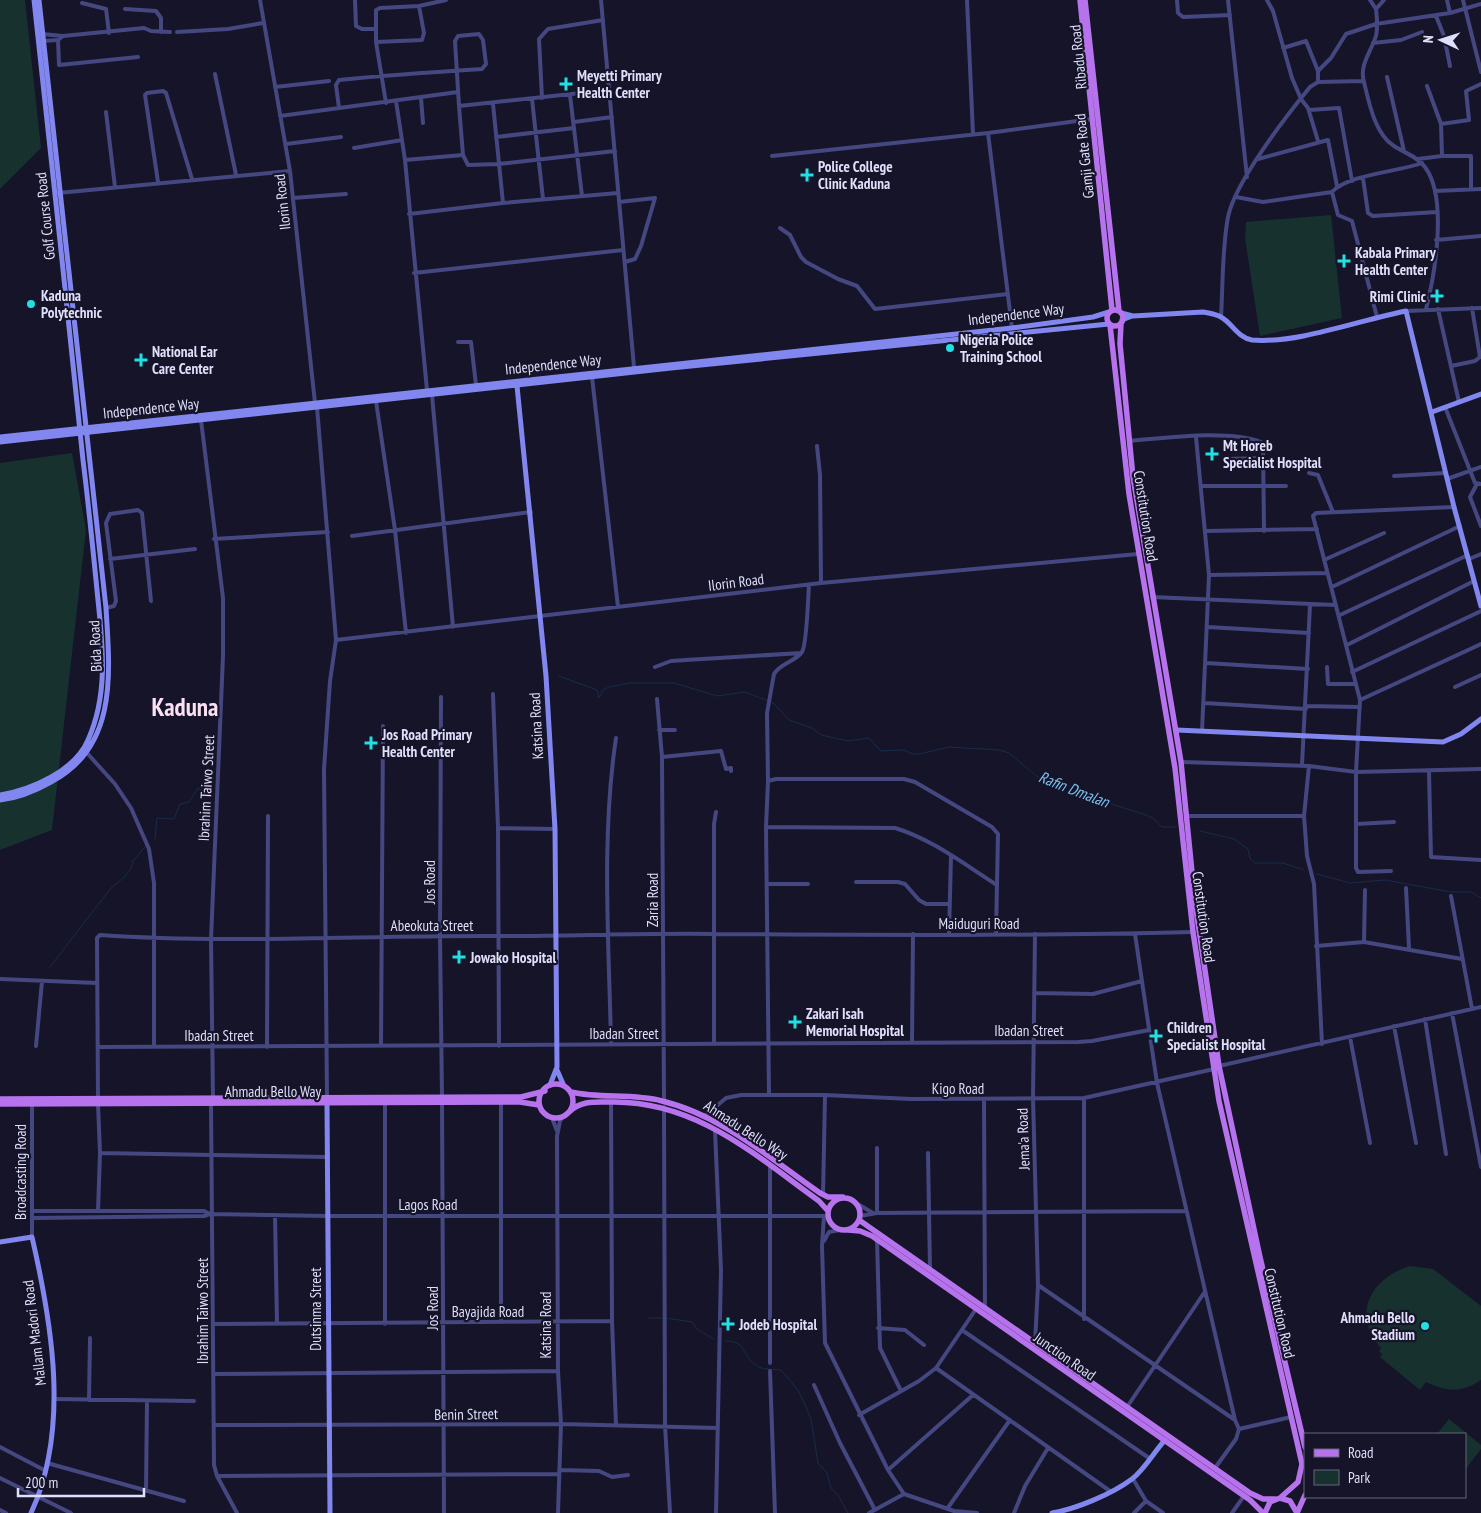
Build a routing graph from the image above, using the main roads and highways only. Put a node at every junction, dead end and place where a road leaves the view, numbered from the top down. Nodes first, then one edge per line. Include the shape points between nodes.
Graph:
1 (1080, 0) edge
2 (1085, 0) edge
3 (1091, 78) junction
4 (1110, 311) junction
5 (1120, 312) junction
6 (1122, 321) junction
7 (1110, 324) junction
8 (1161, 664) junction
9 (1184, 826) junction
10 (1185, 836) junction
11 (1217, 1068) junction
12 (545, 1090) junction
13 (571, 1092) junction
14 (0, 1099) edge
15 (442, 1100) junction
16 (327, 1101) junction
17 (98, 1102) junction
18 (0, 1104) edge
19 (664, 1104) junction
20 (544, 1113) junction
21 (567, 1114) junction
22 (843, 1197) junction
23 (826, 1213) junction
24 (860, 1218) junction
25 (848, 1230) junction
26 (1270, 1315) junction
27 (1304, 1443) edge
28 (1304, 1497) edge
29 (1277, 1499) junction
30 (1264, 1513) edge
31 (1297, 1513) edge

1 - 3 main road, Gamji Gate Road
2 - 3 main road, Ribadu Road
3 - 4 main road, Gamji Gate Road
3 - 5 main road, Ribadu Road
4 - 5 main road
4 - 7 main road via 1107,318
5 - 6 main road
6 - 7 main road via 1117,326
6 - 8 main road, Constitution Road via 1120,344 1135,494
7 - 8 main road, Constitution Road via 1138,554
8 - 9 main road, Constitution Road
8 - 9 main road, Constitution Road via 1181,762
9 - 10 main road, Constitution Road
10 - 11 main road, Constitution Road
10 - 11 main road, Constitution Road via 1193,932
11 - 26 main road, Constitution Road
12 - 13 main road via 550,1085 564,1086
12 - 15 main road, Ahmadu Bello Way via 521,1097
12 - 20 main road via 540,1097
13 - 19 main road, Ahmadu Bello Way via 584,1096 638,1097
13 - 21 main road via 573,1102
14 - 17 main road, Ahmadu Bello Way
15 - 16 main road, Ahmadu Bello Way
15 - 16 main road, Ahmadu Bello Way via 385,1103
15 - 20 main road, Ahmadu Bello Way via 534,1103
16 - 17 main road, Ahmadu Bello Way
17 - 18 main road, Ahmadu Bello Way
19 - 21 main road, Ahmadu Bello Way via 585,1102 574,1106
19 - 22 main road, Ahmadu Bello Way via 705,1116 823,1195
19 - 23 main road, Ahmadu Bello Way via 715,1128 770,1165 823,1204
20 - 21 main road via 556,1118
22 - 23 main road via 833,1201
22 - 24 main road via 856,1203
23 - 25 main road via 831,1224 840,1230
24 - 25 main road
24 - 29 main road, Junction Road via 1256,1496
25 - 30 main road, Junction Road via 860,1231 877,1239
26 - 27 main road, Constitution Road
26 - 29 main road, Constitution Road via 1302,1471 1295,1487
28 - 31 main road
29 - 30 main road, Constitution Road via 1267,1506
29 - 31 main road via 1290,1501

